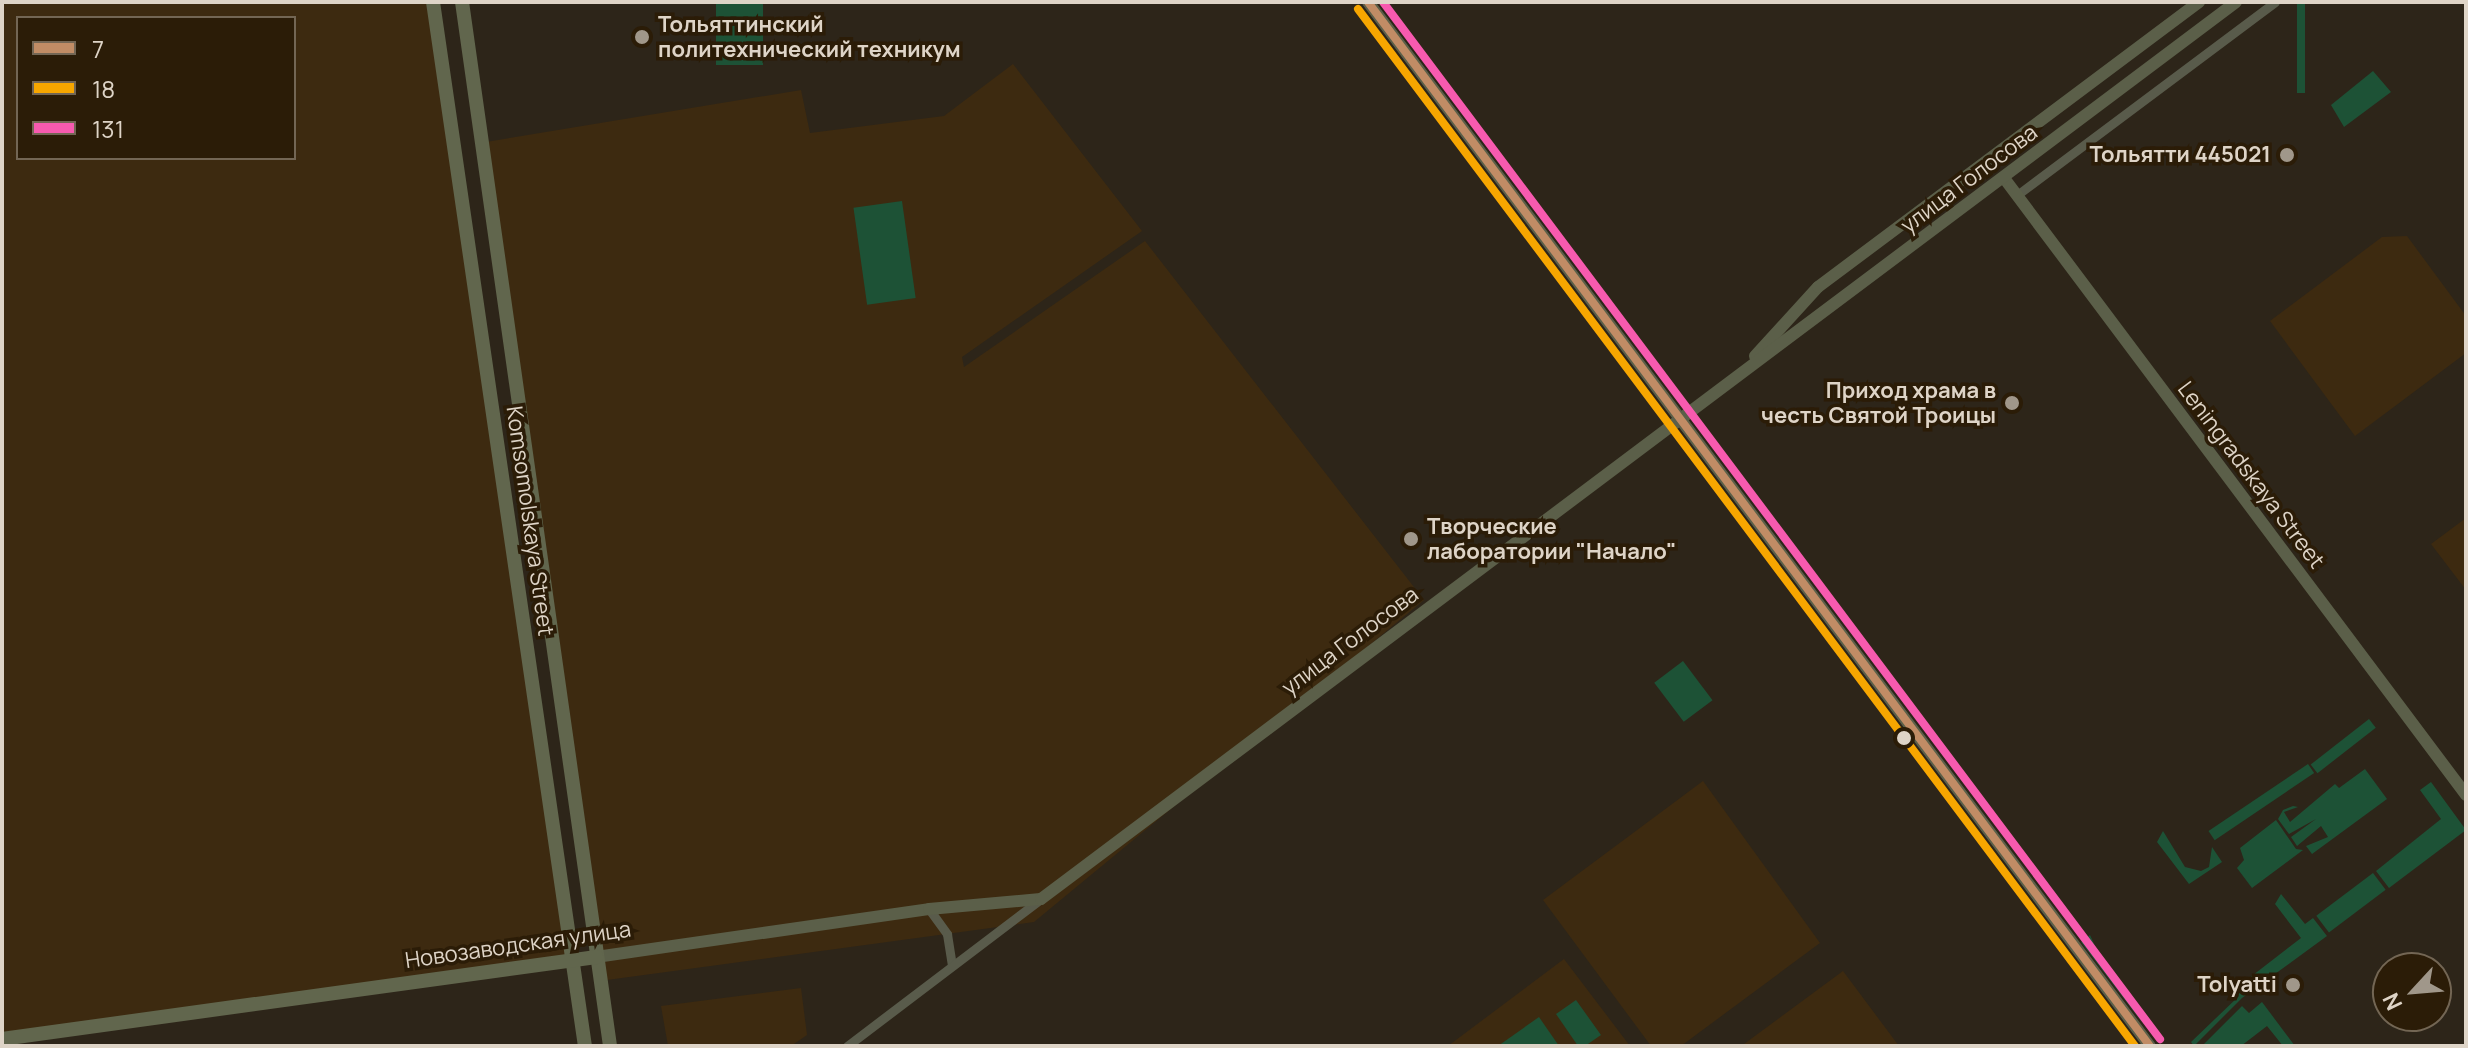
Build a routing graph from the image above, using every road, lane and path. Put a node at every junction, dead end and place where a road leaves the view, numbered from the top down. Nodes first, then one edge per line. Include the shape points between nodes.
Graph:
1 (433, 2) edge
2 (462, 2) edge
3 (1368, 2) edge
4 (2199, 2) edge
5 (2236, 2) edge
6 (2275, 2) edge
7 (2082, 89) junction
8 (2095, 110) junction
9 (2004, 178) junction
10 (2017, 195) junction
11 (1818, 287) junction
12 (1832, 306) junction
13 (1723, 386) junction
14 (519, 403) junction
15 (491, 407) junction
16 (1679, 418) junction
17 (548, 614) junction
18 (522, 618) junction
19 (2466, 795) edge
20 (1041, 899) junction
21 (929, 909) junction
22 (596, 957) junction
23 (572, 960) junction
24 (952, 964) junction
25 (2, 1039) edge
26 (50, 1039) edge
27 (585, 1046) edge
28 (610, 1046) edge
29 (847, 1046) edge
30 (2150, 1046) edge

1 - 15 main road, Komsomolskaya Street
2 - 14 main road, Komsomolskaya Street
3 - 16 main road
4 - 7 main road, улица Голосова
5 - 8 main road, улица Голосова
6 - 10 street
7 - 8 main road via 2096,96
7 - 11 main road, улица Голосова
8 - 9 main road, улица Голосова
9 - 10 main road, Leningradskaya Street
9 - 12 main road, улица Голосова
10 - 19 main road, Leningradskaya Street
11 - 12 main road via 1818,297
11 - 13 main road, улица Голосова
12 - 13 main road, улица Голосова
13 - 16 main road, улица Голосова
14 - 15 main road
14 - 17 main road, Komsomolskaya Street
15 - 18 main road, Komsomolskaya Street
16 - 20 main road, улица Голосова
16 - 30 main road
17 - 18 main road
17 - 22 main road, Komsomolskaya Street
18 - 23 main road, Komsomolskaya Street
20 - 21 main road, Новозаводская улица
20 - 24 street
21 - 22 main road, Новозаводская улица
21 - 24 street via 947,934
22 - 23 main road, Новозаводская улица
22 - 28 main road, Komsomolskaya Street
23 - 26 main road, Новозаводская улица
23 - 27 main road, Komsomolskaya Street
24 - 29 street
25 - 26 main road, Новозаводская улица

